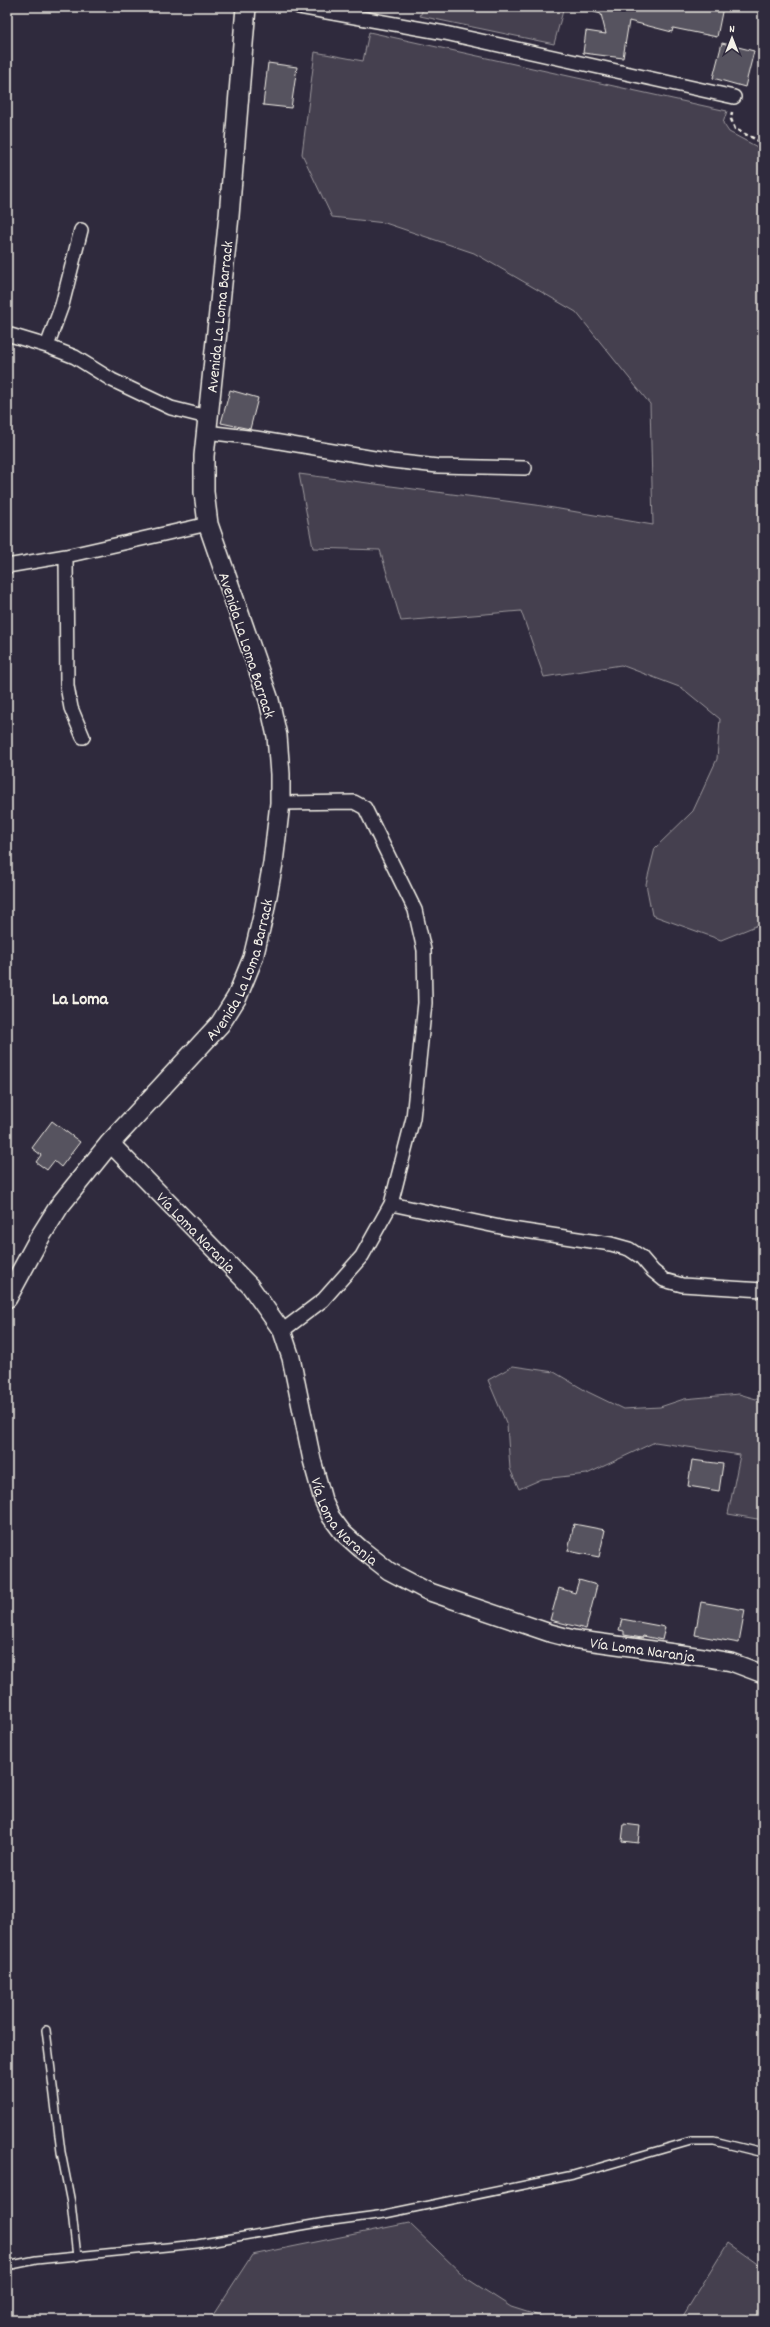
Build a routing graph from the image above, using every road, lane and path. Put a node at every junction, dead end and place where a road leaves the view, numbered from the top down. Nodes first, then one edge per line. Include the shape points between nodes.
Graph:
1 (246, 7) edge
2 (299, 7) edge
3 (734, 97) joint
4 (763, 143) edge
5 (81, 230) dead end
6 (7, 334) edge
7 (47, 346) junction
8 (207, 425) junction
9 (525, 468) dead end
10 (208, 524) junction
11 (66, 556) junction
12 (7, 566) edge
13 (83, 737) dead end
14 (280, 802) junction
15 (110, 1143) junction
16 (391, 1204) junction
17 (763, 1290) edge
18 (7, 1298) edge
19 (282, 1331) junction
20 (763, 1674) edge
21 (46, 2030) dead end
22 (763, 2153) edge
23 (77, 2257) junction
24 (7, 2266) edge

1 - 8 main road, Avenida La Loma Barrack via 228,223
2 - 3 street via 445,34
3 - 4 path via 731,119 735,129
5 - 7 street via 62,305
6 - 7 street
7 - 8 street via 75,357 144,396
8 - 9 street via 256,438 392,461 438,466
8 - 10 main road, Avenida La Loma Barrack via 204,492
10 - 11 street
10 - 14 main road, Avenida La Loma Barrack via 269,700 277,736
11 - 12 street
11 - 13 street via 67,686 71,708
14 - 15 main road, Avenida La Loma Barrack via 264,912 253,958 237,997 220,1024
14 - 16 street via 354,802 365,808 415,910 421,930 425,1003 421,1048 413,1118
15 - 18 main road, Avenida La Loma Barrack via 60,1205
15 - 19 street, Vía Loma Naranja via 250,1286
16 - 17 street via 505,1228 629,1249 642,1257 664,1280 682,1285
16 - 19 street via 362,1256 323,1300
19 - 20 street, Vía Loma Naranja via 291,1358 315,1474 323,1500 343,1533 389,1571 427,1591 550,1633 731,1662
21 - 23 lane
22 - 23 lane via 714,2141 691,2141 573,2175 385,2214 197,2244
23 - 24 lane via 36,2260

